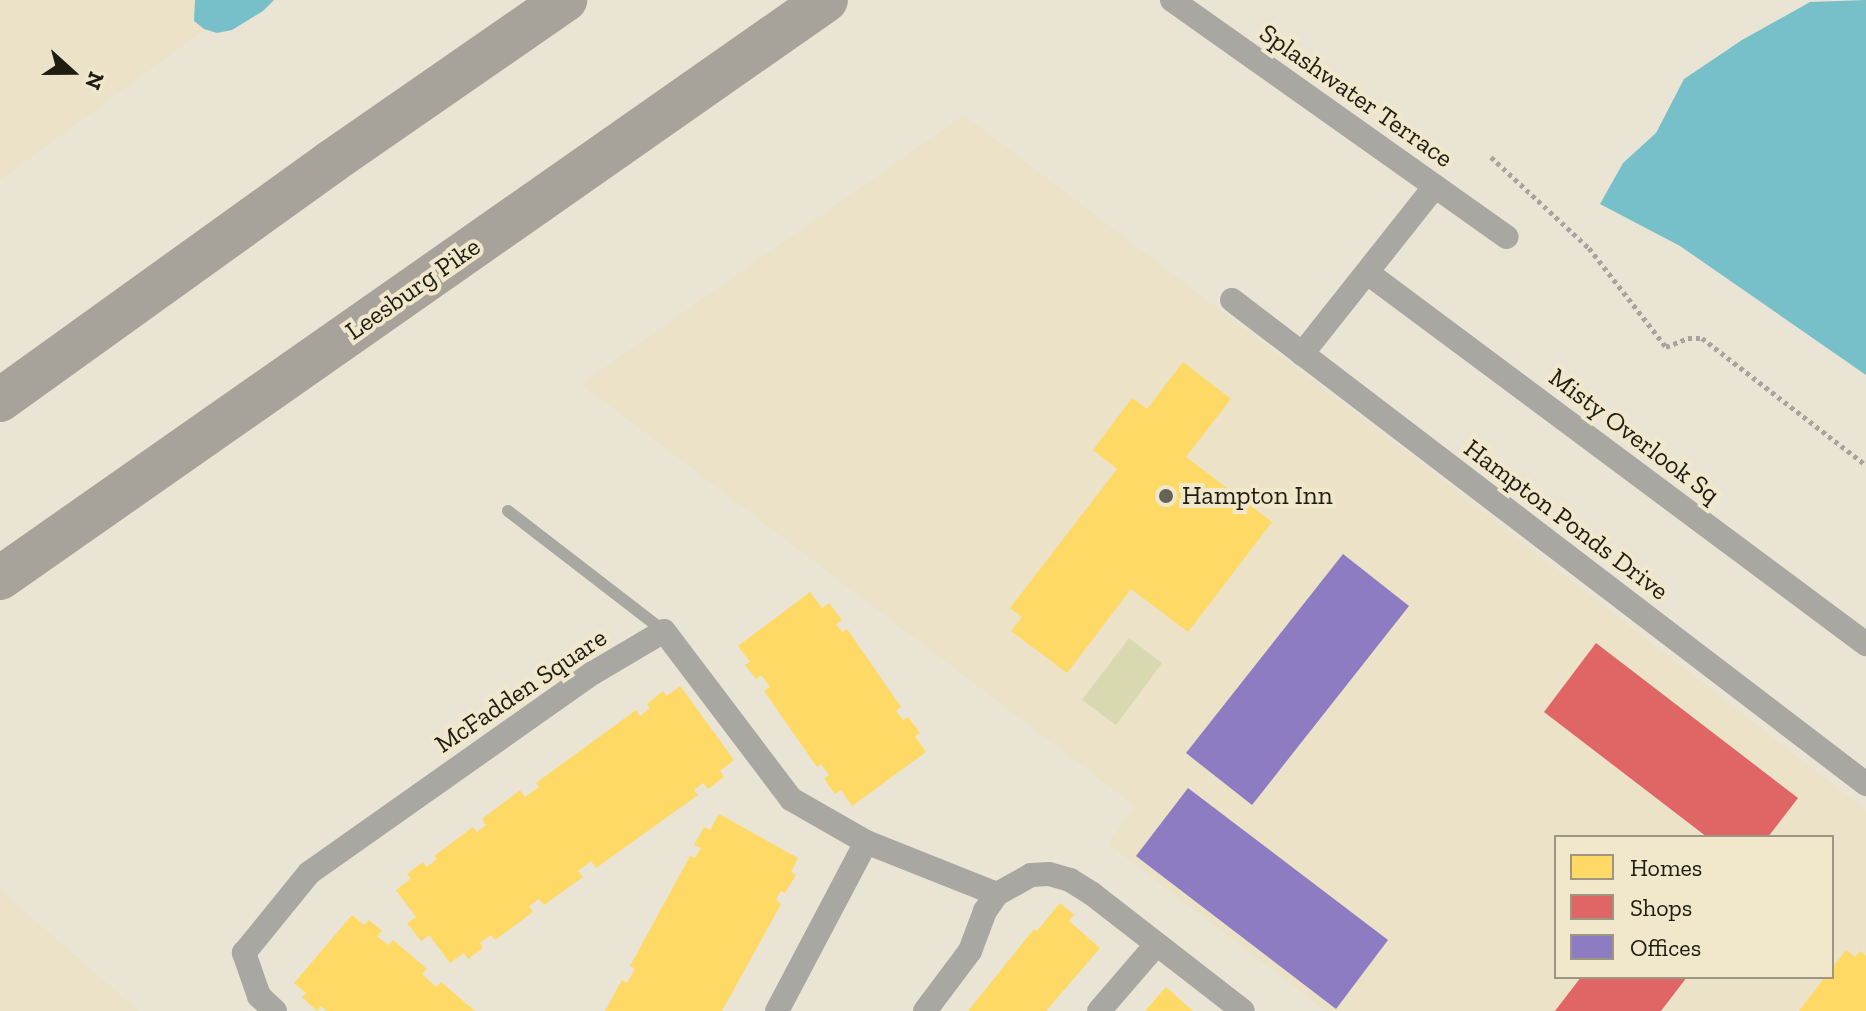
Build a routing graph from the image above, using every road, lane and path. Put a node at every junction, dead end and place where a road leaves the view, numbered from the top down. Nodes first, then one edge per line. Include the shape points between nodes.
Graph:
1 (519, 0) edge
2 (565, 0) edge
3 (826, 0) edge
4 (1172, 0) edge
5 (1491, 157) dead end
6 (331, 162) junction
7 (1435, 186) junction
8 (1507, 237) dead end
9 (1369, 274) junction
10 (1232, 300) dead end
11 (1302, 354) junction
12 (0, 400) edge
13 (1866, 465) edge
14 (508, 511) dead end
15 (0, 578) edge
16 (664, 631) junction
17 (1866, 644) edge
18 (1866, 784) edge
19 (866, 842) junction
20 (997, 894) junction
21 (1156, 945) junction
22 (275, 1011) edge
23 (777, 1011) edge
24 (925, 1011) edge
25 (1099, 1011) edge
26 (1243, 1011) edge

1 - 6 highway
2 - 6 highway
3 - 15 highway, Leesburg Pike
4 - 7 street, Splashwater Terrace
5 - 13 path via 1589,248 1666,347 1702,338
6 - 12 highway
7 - 8 street, Splashwater Terrace
7 - 9 street
9 - 11 street
9 - 17 street, Misty Overlook Sq
10 - 11 street, Hampton Ponds Drive
11 - 18 street, Hampton Ponds Drive
14 - 16 lane
16 - 19 street via 791,799
16 - 22 street, McFadden Square via 593,673 309,873 244,953 259,996
19 - 20 street
19 - 23 street
20 - 21 street via 1031,875 1070,880
20 - 24 street via 970,951
21 - 25 street
21 - 26 street

